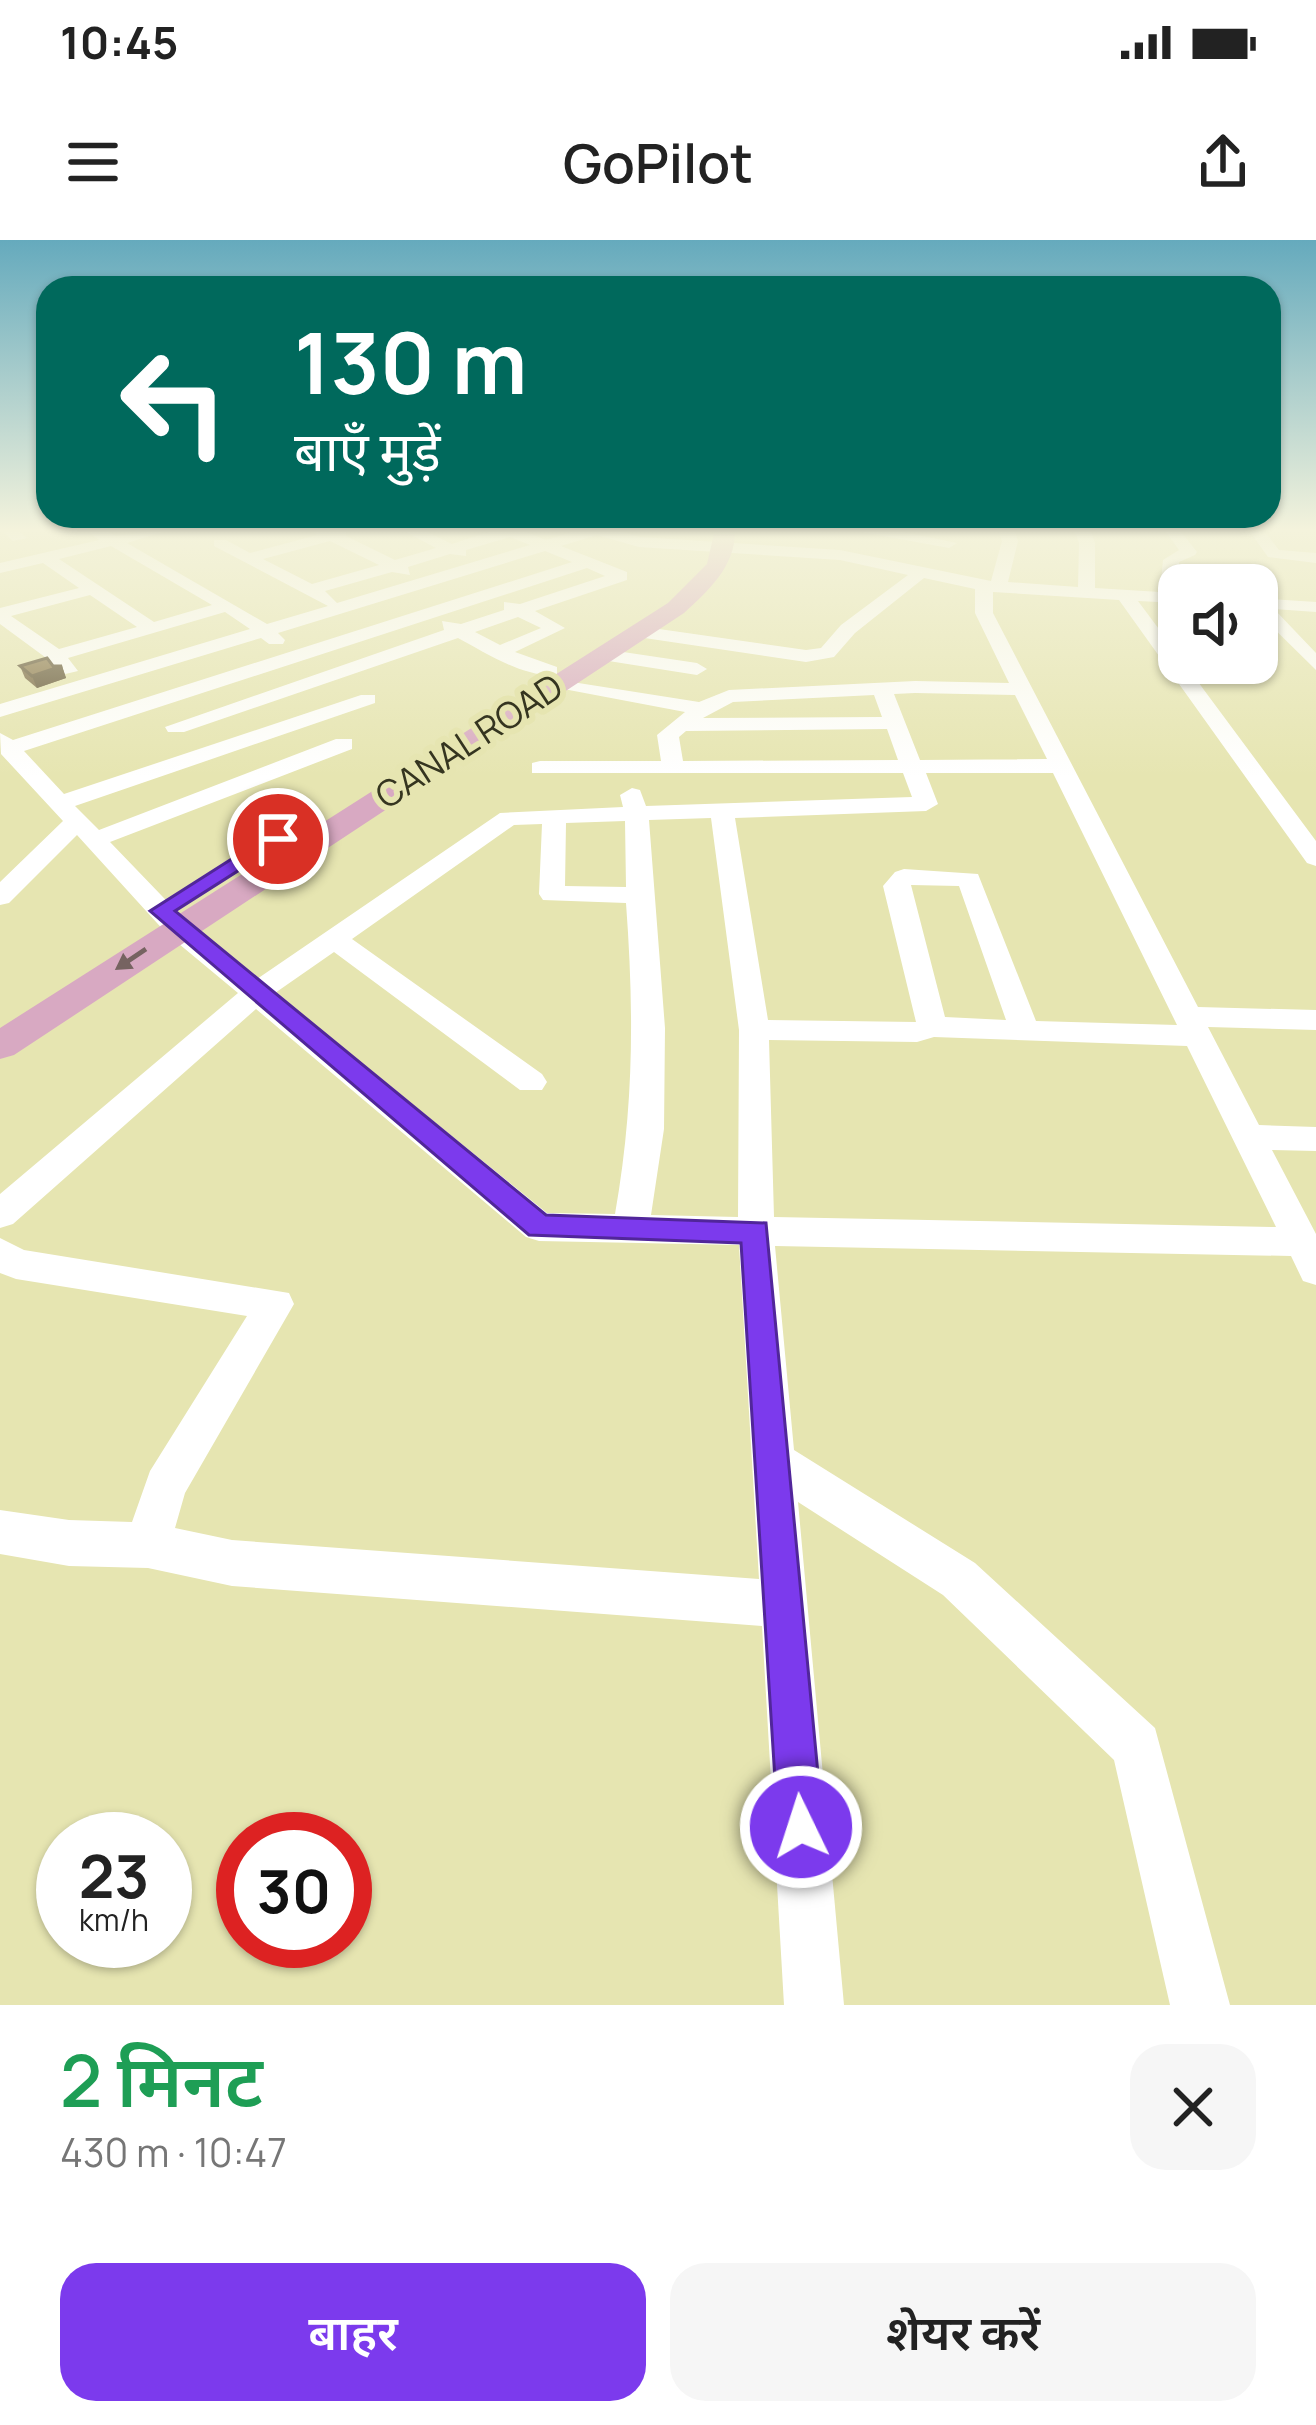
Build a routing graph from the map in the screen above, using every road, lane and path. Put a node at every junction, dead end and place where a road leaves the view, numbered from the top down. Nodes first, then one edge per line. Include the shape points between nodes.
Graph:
1 (124, 611) edge
2 (208, 611) edge
3 (235, 611) edge
4 (330, 611) edge
5 (419, 611) edge
6 (433, 611) edge
7 (516, 611) edge
8 (523, 611) edge
9 (649, 611) edge
10 (671, 611) edge
11 (871, 611) edge
12 (984, 611) edge
13 (1137, 611) edge
14 (425, 614) junction
15 (0, 615) edge
16 (1278, 625) edge
17 (151, 628) junction
18 (263, 631) junction
19 (459, 631) junction
20 (638, 632) junction
21 (501, 651) junction
22 (296, 654) junction
23 (603, 655) junction
24 (56, 656) junction
25 (1316, 664) edge
26 (698, 669) dead end
27 (327, 676) junction
28 (555, 677) junction
29 (85, 686) junction
30 (1022, 689) junction
31 (883, 691) junction
32 (702, 709) junction
33 (0, 711) edge
34 (895, 723) junction
35 (682, 725) junction
36 (176, 727) dead end
37 (4, 744) edge
38 (344, 744) dead end
39 (910, 764) junction
40 (1061, 766) junction
41 (673, 767) junction
42 (540, 768) dead end
43 (628, 770) junction
44 (634, 813) junction
45 (722, 813) junction
46 (554, 818) junction
47 (77, 821) junction
48 (1316, 858) edge
49 (639, 895) junction
50 (0, 897) edge
51 (169, 920) junction
52 (334, 939) junction
53 (256, 993) junction
54 (0, 1016) edge
55 (1316, 1020) edge
56 (1193, 1026) junction
57 (932, 1027) junction
58 (754, 1030) junction
59 (1025, 1030) junction
60 (0, 1046) edge
61 (531, 1082) dead end
62 (1251, 1138) junction
63 (1316, 1139) edge
64 (0, 1214) edge
65 (631, 1229) junction
66 (756, 1231) junction
67 (1309, 1256) edge
68 (5, 1265) edge
69 (773, 1461) junction
70 (0, 1532) edge
71 (148, 1545) junction
72 (784, 1604) junction
73 (814, 2005) edge
74 (1200, 2005) edge

1 - 17 street
2 - 17 street
3 - 18 street
4 - 18 street
5 - 14 street
6 - 14 street
7 - 19 street
8 - 21 street via 556,628
9 - 28 main road, CANAL ROAD
10 - 20 main road, CANAL ROAD
11 - 20 street via 826,653 806,656
12 - 30 street
13 - 48 street
14 - 19 street
14 - 22 street
15 - 24 street
16 - 25 street
17 - 24 street
18 - 22 street
18 - 29 street
19 - 21 street
19 - 27 street
20 - 23 main road, CANAL ROAD
21 - 28 street
22 - 27 street
22 - 37 street
23 - 26 street
23 - 28 main road, CANAL ROAD
24 - 29 street
27 - 36 street
27 - 47 street via 368,699
28 - 32 street
28 - 51 main road, CANAL ROAD
29 - 33 street
30 - 31 street
30 - 40 street
31 - 32 street via 729,696
31 - 34 street
32 - 35 street
34 - 35 street
34 - 39 street
35 - 41 street via 668,734
37 - 47 street
38 - 47 street
39 - 40 street
39 - 41 street
39 - 45 street via 926,803
40 - 56 street
41 - 43 street
42 - 43 street
43 - 44 street
44 - 45 street
44 - 46 street
44 - 49 street
45 - 58 street
46 - 49 street via 552,894
46 - 52 street via 495,824
47 - 50 street
47 - 51 street
49 - 65 street via 650,1028
51 - 53 street
51 - 54 main road, CANAL ROAD
51 -> 60 main road, CANAL ROAD
52 - 53 street
52 - 61 street
53 - 64 street
53 - 65 street via 539,1227
55 - 56 street
56 - 59 street
56 - 62 street
57 - 58 street
57 - 59 street
57 - 59 street via 896,886 904,877 969,878
58 - 66 street
62 - 63 street
62 - 67 street
65 - 66 street
66 - 67 street
66 - 69 street
68 - 71 street via 275,1304 165,1486
69 - 72 street
69 - 74 street via 959,1579 1138,1746
70 - 71 street
71 - 72 street via 232,1563
72 - 73 street

